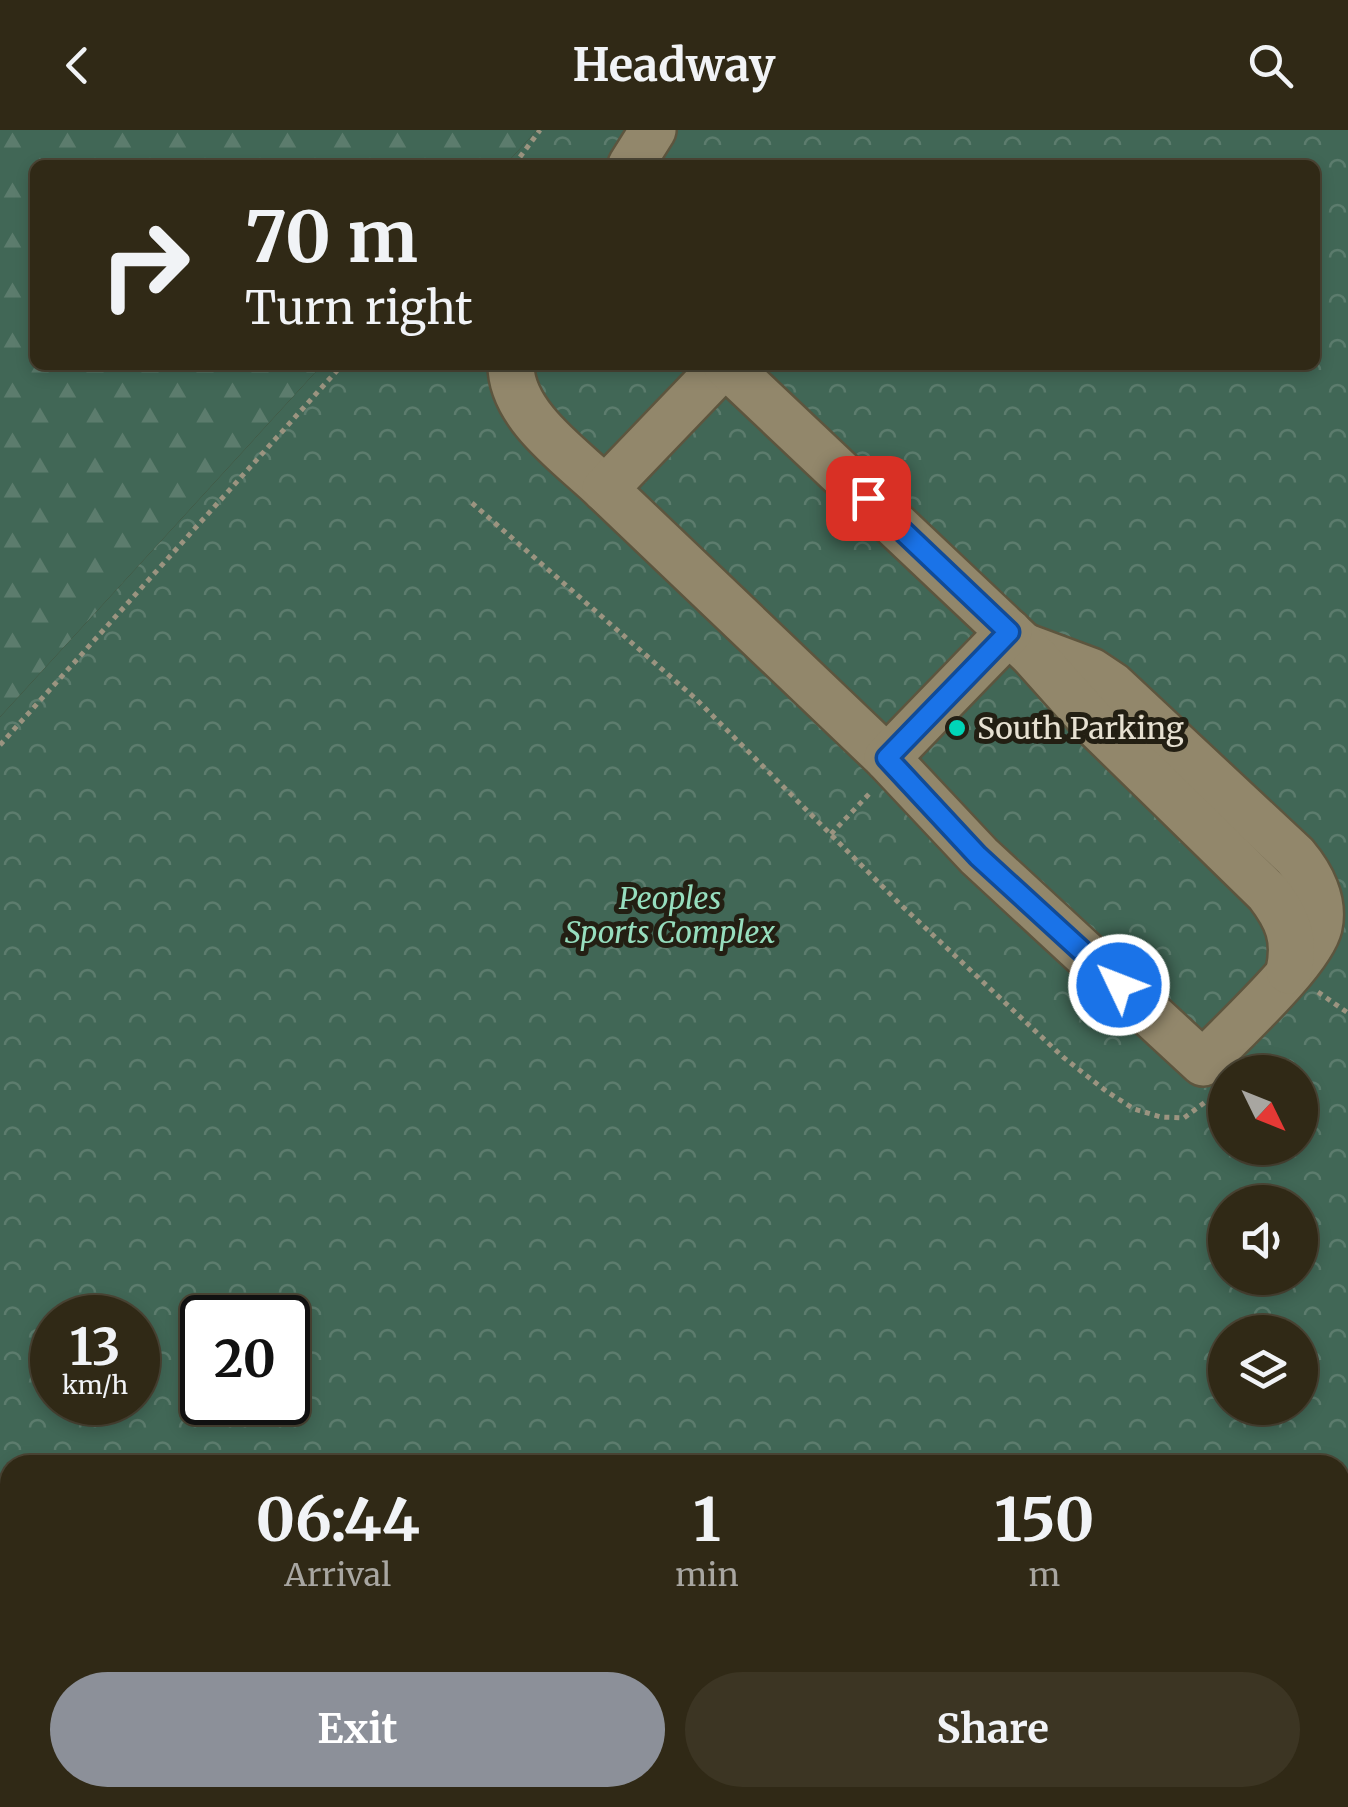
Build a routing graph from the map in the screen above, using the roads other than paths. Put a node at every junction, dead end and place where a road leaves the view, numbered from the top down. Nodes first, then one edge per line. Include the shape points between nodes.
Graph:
1 (653, 130) edge
2 (633, 160) edge
3 (512, 370) edge
4 (720, 370) edge
5 (730, 370) edge
6 (605, 490) junction
7 (1016, 639) junction
8 (891, 762) junction

1 - 2 street
3 - 6 street via 533,417
4 - 6 street
5 - 7 street
6 - 8 street
7 - 8 street
7 - 8 street via 1103,678 1295,856 1315,887 1316,936 1203,1063 978,856

